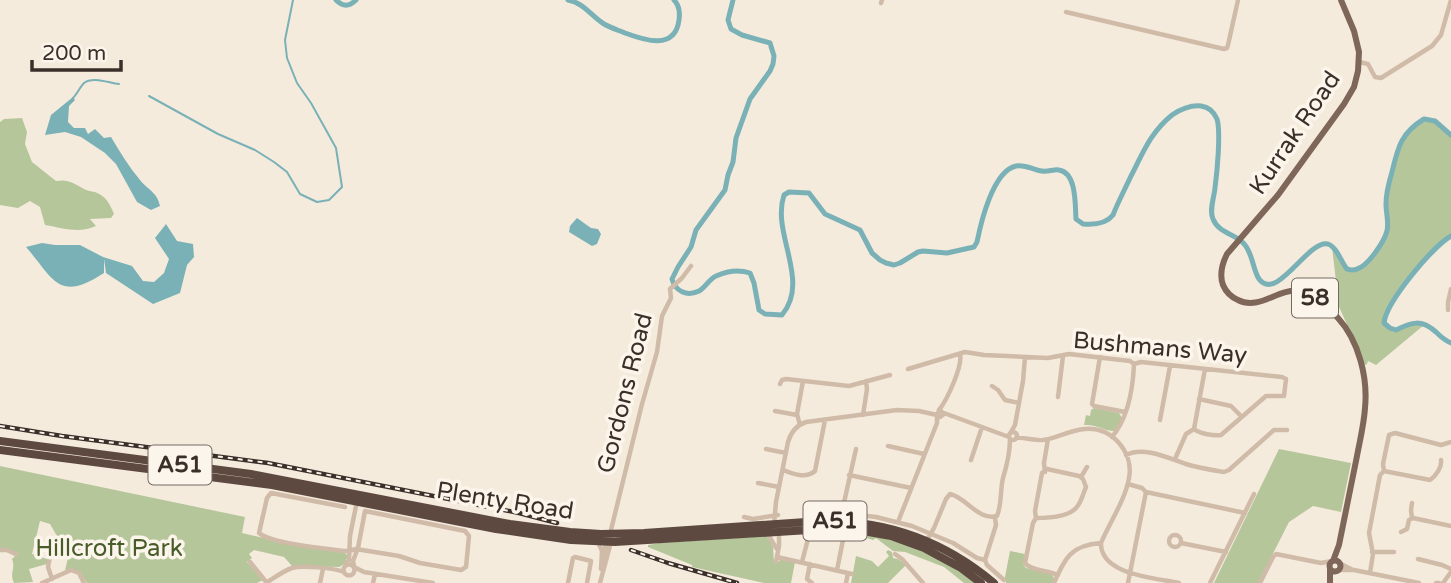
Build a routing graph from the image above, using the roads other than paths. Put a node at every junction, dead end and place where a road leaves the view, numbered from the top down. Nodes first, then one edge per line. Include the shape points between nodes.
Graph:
1 (1238, 0) edge
2 (1341, 0) edge
3 (1451, 0) edge
4 (1066, 12) dead end
5 (1359, 62) junction
6 (691, 266) dead end
7 (1451, 289) edge
8 (1448, 310) dead end
9 (960, 354) junction
10 (1063, 356) junction
11 (1025, 357) junction
12 (1100, 357) junction
13 (1134, 364) junction
14 (1171, 366) junction
15 (908, 369) dead end
16 (1205, 369) junction
17 (890, 375) dead end
18 (803, 381) junction
19 (866, 381) junction
20 (780, 384) dead end
21 (992, 386) dead end
22 (1058, 397) dead end
23 (1199, 400) junction
24 (1019, 403) junction
25 (775, 411) dead end
26 (1125, 412) junction
27 (940, 414) junction
28 (863, 415) junction
29 (797, 416) junction
30 (1242, 417) junction
31 (1160, 421) dead end
32 (824, 423) junction
33 (801, 424) junction
34 (982, 427) junction
35 (1194, 429) junction
36 (1287, 430) dead end
37 (1013, 436) junction
38 (1112, 437) junction
39 (1047, 439) junction
40 (0, 441) edge
41 (1451, 442) edge
42 (887, 446) dead end
43 (856, 448) dead end
44 (766, 449) dead end
45 (0, 450) edge
46 (786, 453) junction
47 (925, 454) junction
48 (1126, 455) junction
49 (1175, 459) junction
50 (971, 460) dead end
51 (1442, 462) dead end
52 (1087, 467) dead end
53 (1046, 469) junction
54 (782, 471) junction
55 (1384, 471) junction
56 (849, 475) junction
57 (1081, 477) junction
58 (758, 483) dead end
59 (1129, 486) junction
60 (779, 487) junction
61 (911, 488) junction
62 (1146, 493) junction
63 (1254, 494) dead end
64 (352, 500) junction
65 (366, 503) junction
66 (1412, 503) dead end
67 (1245, 514) junction
68 (744, 517) dead end
69 (995, 518) junction
70 (1036, 518) junction
71 (1412, 518) junction
72 (898, 522) junction
73 (775, 524) junction
74 (1451, 526) edge
75 (796, 531) junction
76 (1401, 532) dead end
77 (930, 537) junction
78 (606, 540) junction
79 (1181, 542) dead end
80 (1101, 545) junction
81 (52, 546) dead end
82 (358, 549) junction
83 (0, 550) edge
84 (349, 551) junction
85 (777, 552) junction
86 (1372, 552) junction
87 (1394, 552) dead end
88 (1226, 553) junction
89 (16, 554) dead end
90 (895, 554) dead end
91 (1417, 559) dead end
92 (985, 560) junction
93 (250, 562) dead end
94 (802, 562) junction
95 (810, 564) junction
96 (345, 565) junction
97 (354, 566) junction
98 (1335, 566) junction
99 (323, 569) junction
100 (332, 569) junction
101 (837, 570) junction
102 (1451, 570) edge
103 (1131, 571) junction
104 (344, 572) junction
105 (365, 572) junction
106 (1370, 573) junction
107 (352, 574) junction
108 (375, 574) junction
109 (1058, 575) junction
110 (601, 578) edge
111 (52, 579) junction
112 (394, 580) edge
113 (1004, 580) dead end
114 (83, 581) edge
115 (1129, 581) edge
116 (347, 582) edge
117 (1211, 582) edge
118 (1440, 582) edge
119 (42, 583) edge
120 (267, 583) edge
121 (320, 583) edge
122 (373, 583) edge
123 (433, 583) edge
124 (568, 583) edge
125 (587, 583) edge
126 (811, 583) edge
127 (846, 583) edge
128 (923, 583) edge
129 (981, 583) edge
130 (994, 583) edge
131 (1054, 583) edge
132 (1179, 583) edge
133 (1260, 583) edge
134 (1331, 583) edge
135 (1419, 583) edge

1 - 4 street via 1224,50
2 - 5 main road, Kurrak Road / 58 via 1354,32
3 - 5 street via 1441,35 1432,46 1381,78 1375,77 1368,64
5 - 98 main road, Kurrak Road / 58 via 1344,104 1232,249 1221,272 1225,288 1242,302 1255,303 1292,291 1308,293 1342,322 1357,351 1365,408
6 - 78 street, Gordons Road via 670,289
7 - 8 street
9 - 11 street, Bushmans Way
9 - 15 street, Bushmans Way
9 - 27 street
10 - 11 street, Bushmans Way
10 - 12 street, Bushmans Way
10 - 22 street
11 - 24 street
12 - 13 street, Bushmans Way
12 - 26 street via 1092,404
13 - 14 street, Bushmans Way
13 - 26 street
14 - 16 street, Bushmans Way
14 - 31 street
16 - 23 street
16 - 30 street, Bushmans Way via 1286,379 1283,397 1266,396
17 - 19 street
18 - 19 street via 849,386
18 - 20 street via 786,379
18 - 29 street
19 - 28 street
21 - 24 street via 1005,400
23 - 30 street via 1231,406
23 - 35 street
24 - 37 street
25 - 29 street
26 - 38 street
27 - 28 street via 897,411
27 - 34 street
27 - 47 street
28 - 32 street
29 - 33 street
30 - 35 street via 1220,435
32 - 33 street
32 - 54 street via 815,471 805,475
33 - 46 street via 790,435
34 - 37 street
34 - 50 street
35 - 49 street via 1186,434
36 - 49 street via 1274,430 1225,471
37 - 39 street
37 - 69 street
38 - 39 street via 1085,429
38 - 48 street
39 - 53 street
40 - 64 highway, Plenty Road / A51 via 251,474
41 - 55 street via 1441,445 1391,433
42 - 47 street
43 - 56 street
44 - 46 street
45 - 64 highway, Plenty Road / A51 via 239,480
46 - 54 street
47 - 61 street
48 - 49 street via 1137,451
48 - 59 street
51 - 55 street via 1429,480
52 - 57 street
53 - 57 street
53 - 70 street
54 - 60 street
55 - 86 street via 1369,533
56 - 61 street
56 - 72 street via 844,513
57 - 70 street via 1086,487 1075,510
58 - 60 street
59 - 62 street
59 - 80 street
60 - 73 street
61 - 72 street
62 - 67 street
62 - 103 street
63 - 67 street
64 - 65 highway, Plenty Road / A51
64 - 84 street
64 - 84 street via 338,506 269,494 260,530 262,536 284,542
65 - 78 highway, Plenty Road / A51
65 - 78 highway, Plenty Road / A51 via 528,535
65 - 82 street
65 - 82 street, Plenty Road via 465,531 466,567 461,570
66 - 71 street
67 - 88 street
68 - 73 street, Plenty Road
69 - 77 street via 951,494
69 - 92 street
70 - 109 street via 1026,565
71 - 74 street
71 - 76 street
72 - 77 street
73 - 75 highway, Plenty Road / A51
73 - 77 highway, Plenty Road / A51 via 863,523
73 - 78 highway, Plenty Road / A51
73 - 85 street
73 - 85 street
75 - 85 street via 782,538
75 - 129 highway, Plenty Road / A51 via 850,530 891,536 934,552
77 - 92 street
77 - 130 highway, Plenty Road / A51
78 - 110 street, Gordons Road
78 - 110 street
79 - 88 street
80 - 103 street via 1108,562
80 - 109 street via 1072,552
81 - 111 street via 48,567
82 - 84 street
82 - 97 street
83 - 89 street
84 - 96 street
85 - 94 street
86 - 87 street
86 - 106 street
88 - 117 street
90 - 128 street
91 - 102 street
92 - 113 street
93 - 120 street
94 - 95 street
94 - 101 street via 808,539 841,538
95 - 101 street
95 - 126 street via 806,578
96 - 97 street
96 - 100 street
96 - 104 street
97 - 105 street
97 - 107 street
98 - 106 street
98 - 133 street via 1277,555
98 - 134 main road, 58
99 - 100 street
99 - 120 street via 291,570
99 - 121 street
100 - 104 street
101 - 127 street via 850,573
102 - 118 street
103 - 115 street
103 - 132 street
104 - 107 street
104 - 116 street
105 - 107 street
105 - 108 street
106 - 135 street
107 - 116 street
108 - 112 street
108 - 122 street
109 - 131 street
111 - 114 street via 74,572
111 - 119 street
112 - 123 street
124 - 125 street via 575,557 591,561

